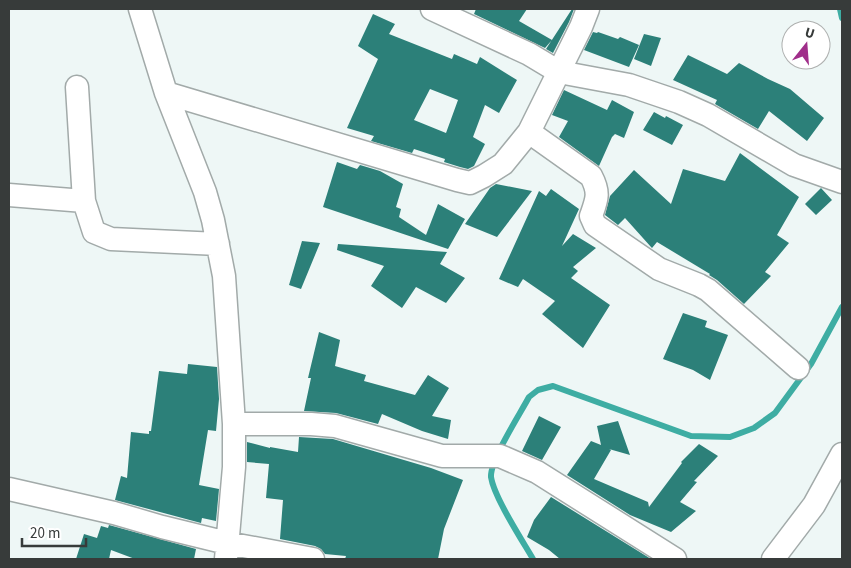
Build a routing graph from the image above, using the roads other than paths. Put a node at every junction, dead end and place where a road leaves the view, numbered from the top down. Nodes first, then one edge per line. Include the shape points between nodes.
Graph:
1 (140, 9) edge
2 (432, 9) edge
3 (588, 9) edge
4 (558, 72) junction
5 (77, 87) dead end
6 (166, 93) junction
7 (529, 132) junction
8 (842, 182) edge
9 (9, 195) edge
10 (84, 201) junction
11 (218, 244) junction
12 (798, 368) dead end
13 (234, 424) junction
14 (842, 454) edge
15 (9, 489) edge
16 (227, 551) edge
17 (314, 559) edge
18 (675, 559) edge
19 (773, 559) edge

1 - 6 street
2 - 4 street via 529,54
3 - 4 street
4 - 7 street
4 - 8 street via 629,85 679,102 708,115 794,165
5 - 10 street
6 - 7 street via 470,182 503,164
6 - 11 street via 205,192
7 - 12 street via 591,176 598,197 591,216 595,225 659,269 708,290
9 - 10 street
10 - 11 street via 94,232 101,236
11 - 13 street via 224,276
13 - 16 street
13 - 18 street via 335,426 442,456 500,456 537,472
14 - 19 street via 814,505
15 - 16 street via 114,512
16 - 17 street

